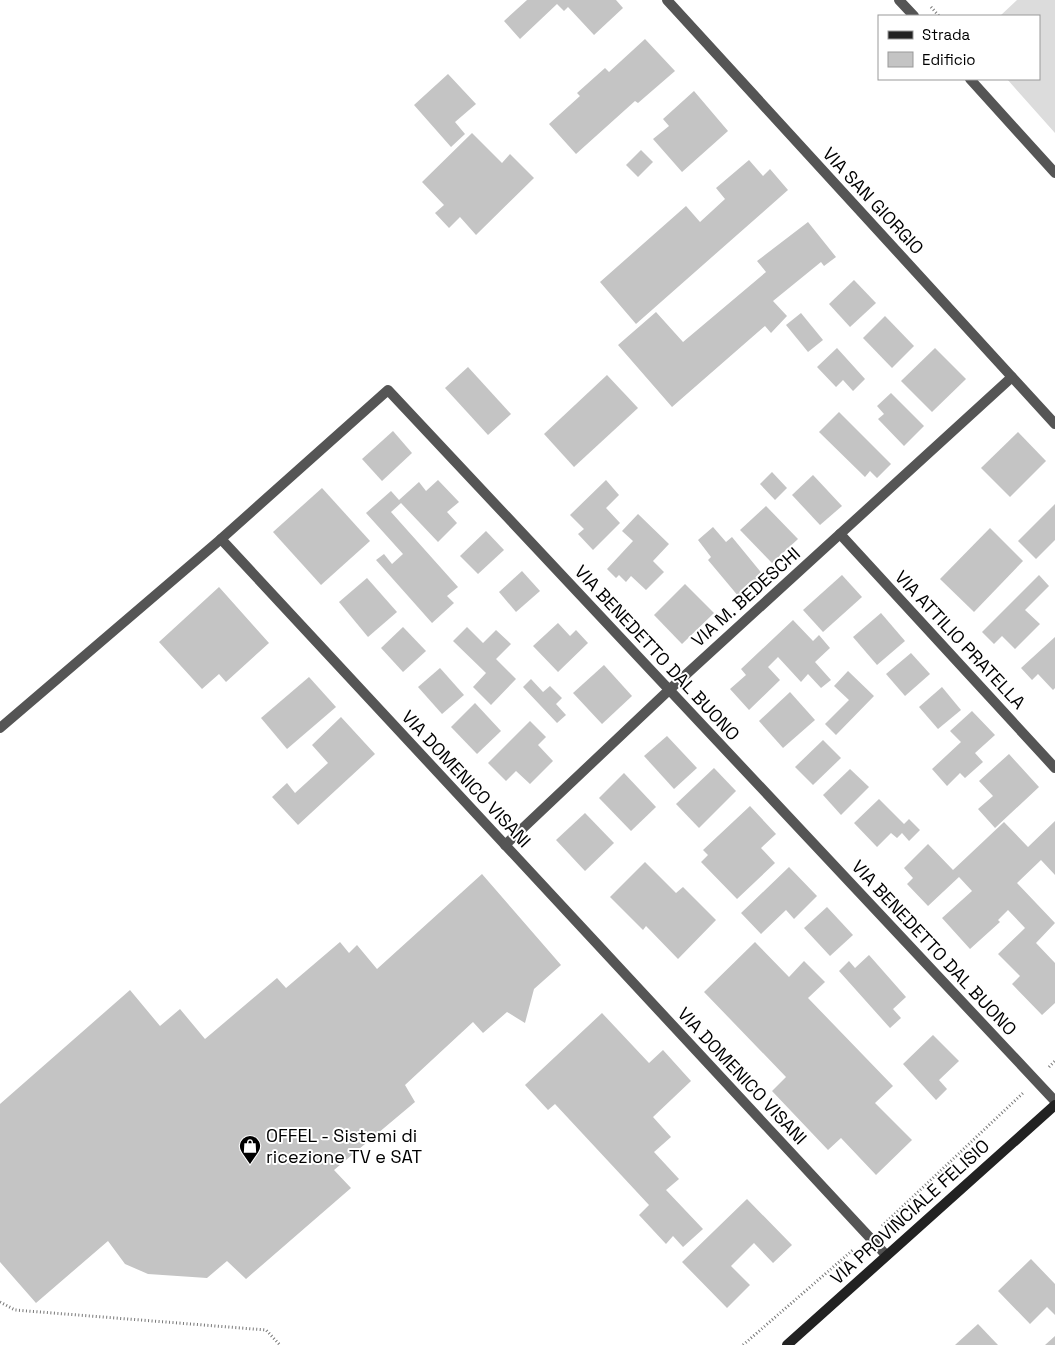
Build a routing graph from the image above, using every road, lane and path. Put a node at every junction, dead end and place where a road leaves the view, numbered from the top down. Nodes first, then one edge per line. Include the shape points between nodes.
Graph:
1 (666, 0) edge
2 (899, 0) edge
3 (913, 15) edge
4 (971, 80) edge
5 (1055, 173) edge
6 (1012, 377) junction
7 (1055, 424) edge
8 (840, 534) junction
9 (221, 539) junction
10 (669, 690) junction
11 (0, 728) edge
12 (1055, 768) edge
13 (505, 845) junction
14 (1055, 1061) edge
15 (1035, 1080) junction
16 (1055, 1103) edge
17 (869, 1237) junction
18 (886, 1254) junction
19 (0, 1302) edge
20 (280, 1345) edge
21 (743, 1345) edge
22 (787, 1345) edge

1 - 6 street, VIA SAN GIORGIO
2 - 3 street
4 - 5 street
6 - 7 street, VIA SAN GIORGIO
6 - 8 street, VIA M. BEDESCHI
8 - 10 street, VIA M. BEDESCHI
8 - 12 street, VIA ATTILIO PRATELLA
9 - 10 street, VIA BENEDETTO DAL BUONO via 388,390
9 - 11 street
9 - 13 street, VIA DOMENICO VISANI
10 - 13 street, VIA M. BEDESCHI
10 - 15 street, VIA BENEDETTO DAL BUONO
13 - 17 street, VIA DOMENICO VISANI
14 - 15 path
15 - 16 street, VIA BENEDETTO DAL BUONO
15 - 17 path
16 - 18 main road, VIA PROVINCIALE FELISIO
17 - 18 street, VIA DOMENICO VISANI
17 - 21 path
18 - 22 main road, VIA PROVINCIALE FELISIO
19 - 20 path via 16,1310 266,1330

